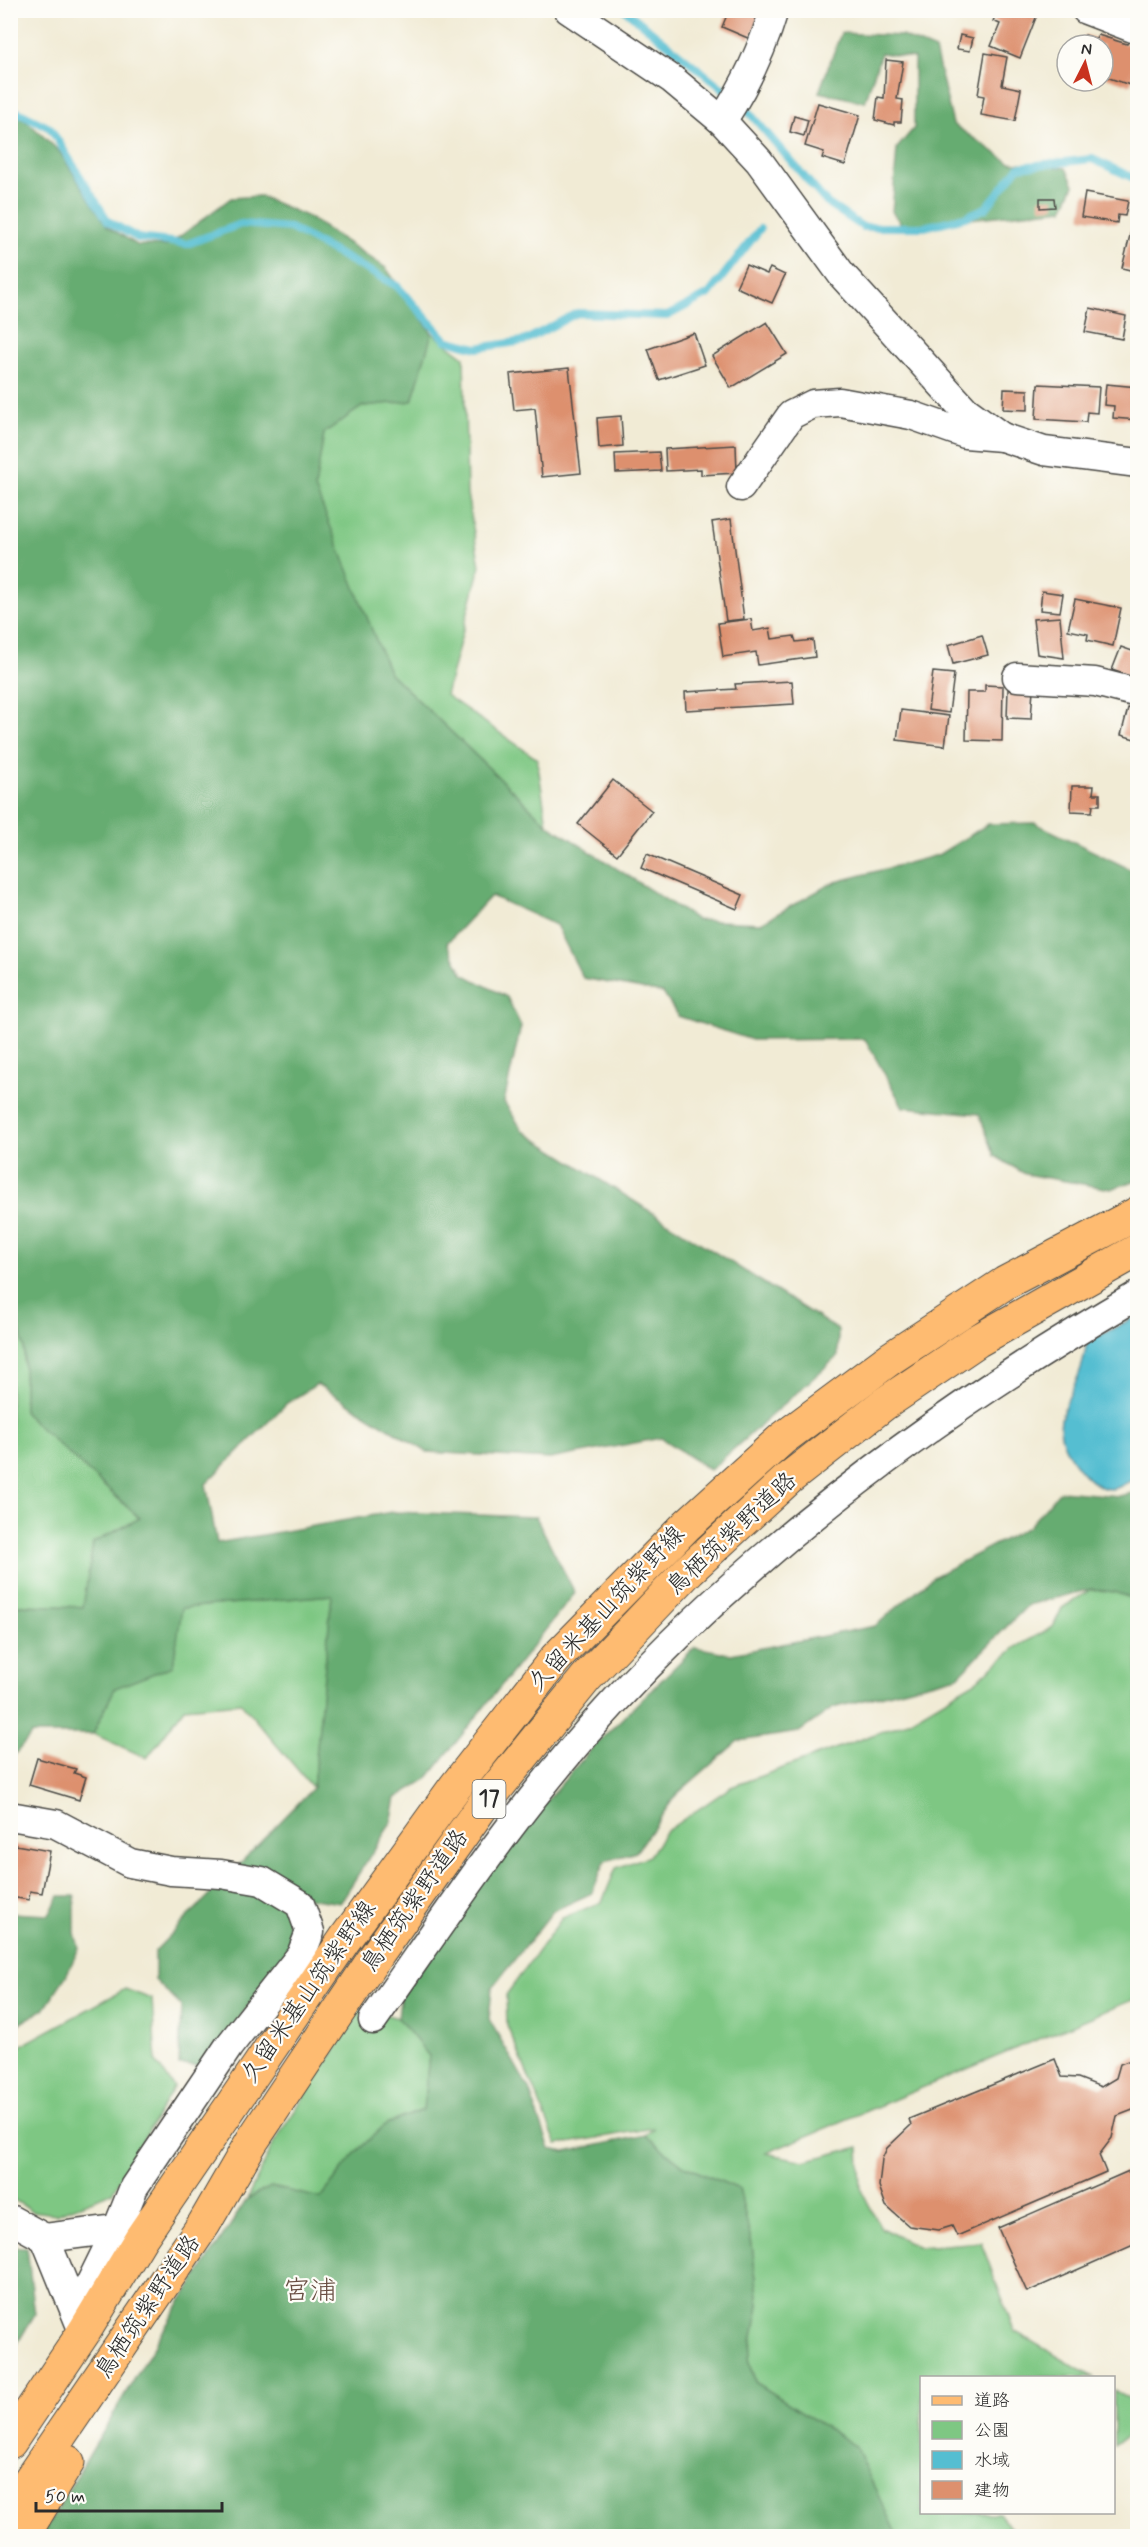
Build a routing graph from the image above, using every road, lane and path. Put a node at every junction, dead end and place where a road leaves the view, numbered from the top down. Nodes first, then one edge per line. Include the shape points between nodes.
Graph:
1 (569, 10) edge
2 (774, 10) edge
3 (1086, 10) edge
4 (1137, 30) edge
5 (731, 107) junction
6 (1002, 437) junction
7 (1137, 463) edge
8 (741, 487) dead end
9 (1017, 677) dead end
10 (1137, 693) edge
11 (1137, 1213) edge
12 (1137, 1250) edge
13 (1137, 1294) edge
14 (10, 1816) edge
15 (373, 2020) dead end
16 (10, 2218) edge
17 (204, 2224) junction
18 (129, 2234) junction
19 (45, 2238) junction
20 (80, 2322) junction
21 (10, 2402) edge
22 (10, 2442) edge
23 (10, 2510) edge
24 (23, 2536) edge

1 - 5 street via 674,80
2 - 5 street via 763,47
3 - 4 street
5 - 6 street via 759,161 842,275 965,410
6 - 7 street via 1044,451
6 - 8 street via 965,434 910,415 840,402 813,404 791,415
9 - 10 street via 1095,682
11 - 18 main road, 久留米基山筑紫野線 / 17 via 1005,1283 891,1358 782,1439 687,1525 556,1658 455,1787
12 - 17 main road, 鳥栖筑紫野道路 / 17 via 977,1341 884,1404 788,1479 682,1578 586,1678 483,1805 377,1954 252,2141
13 - 15 street via 1060,1340 908,1443 769,1551 698,1615 610,1705 508,1828
14 - 18 street via 56,1824 130,1863 262,1881 300,1904 310,1932 301,1955 229,2046 134,2187
16 - 19 street
17 - 23 main road, 鳥栖筑紫野道路 / 17
17 - 24 main road via 127,2364
18 - 19 street
18 - 20 main road, 久留米基山筑紫野線
19 - 20 street
20 - 21 main road
20 - 22 main road

